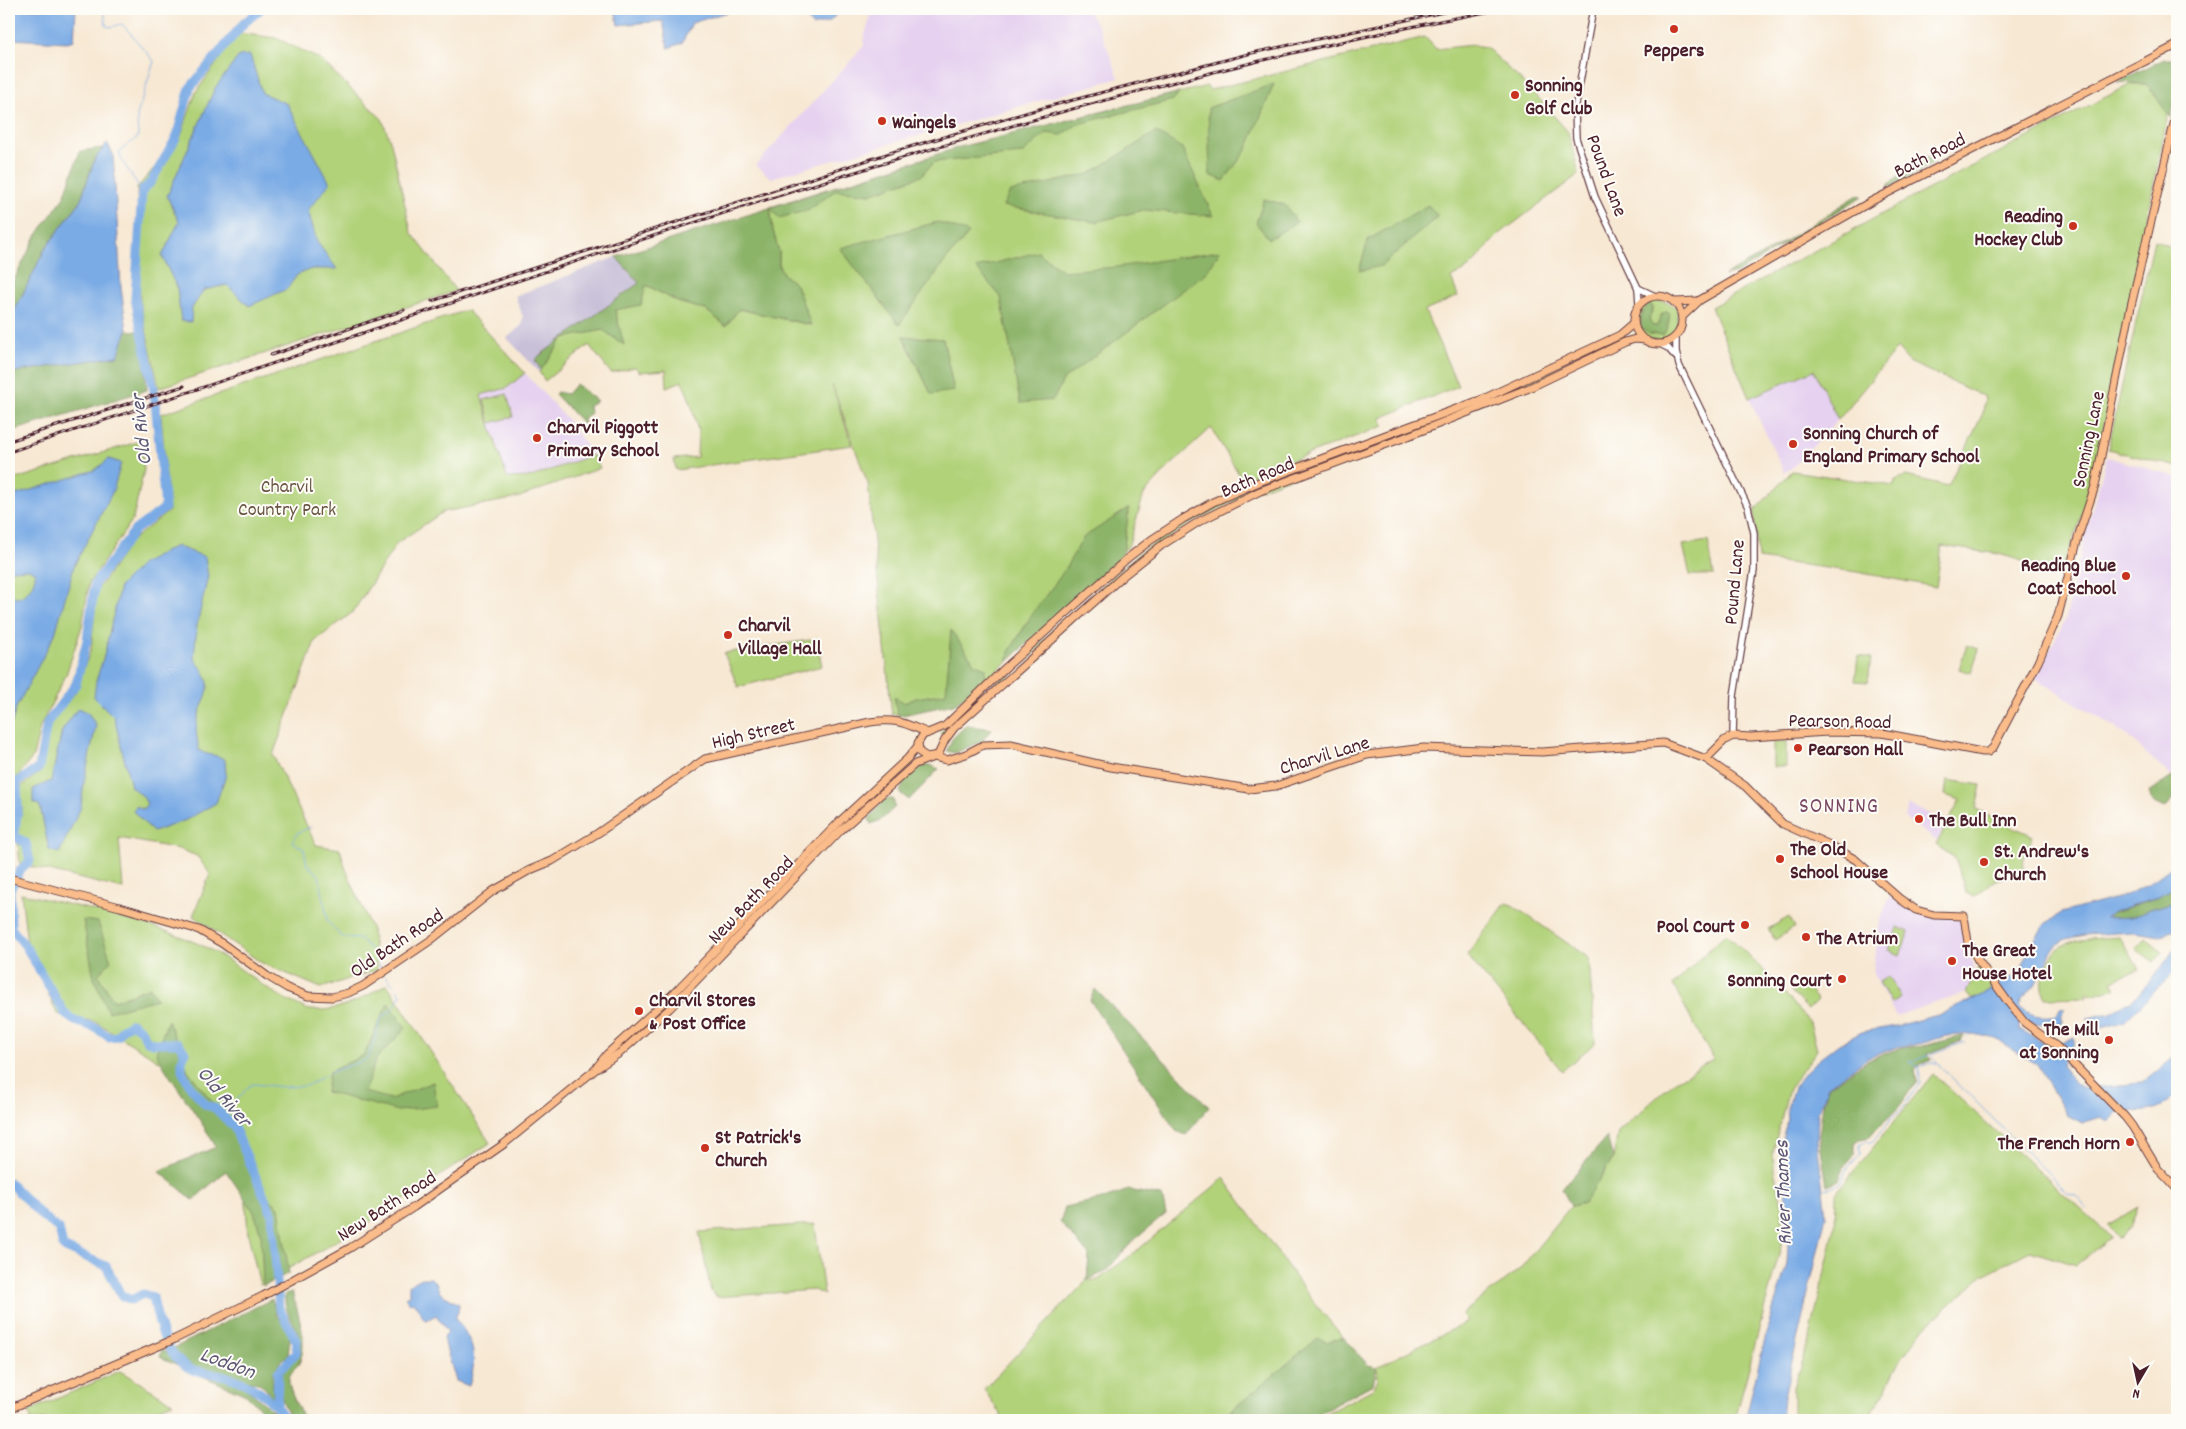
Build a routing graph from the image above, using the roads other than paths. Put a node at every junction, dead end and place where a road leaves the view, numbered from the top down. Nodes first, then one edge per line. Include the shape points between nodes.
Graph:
1 (1593, 9) edge
2 (2177, 45) edge
3 (2177, 111) edge
4 (1638, 288) junction
5 (1653, 295) junction
6 (1700, 300) junction
7 (1675, 302) junction
8 (1639, 304) junction
9 (1682, 317) junction
10 (1634, 323) junction
11 (1676, 336) junction
12 (1646, 340) junction
13 (1660, 344) junction
14 (1677, 358) junction
15 (1558, 366) junction
16 (1562, 373) junction
17 (909, 726) junction
18 (929, 733) junction
19 (1733, 736) junction
20 (918, 744) junction
21 (942, 747) junction
22 (1982, 752) joint
23 (933, 757) junction
24 (954, 758) junction
25 (1706, 759) junction
26 (618, 818) joint
27 (9, 878) edge
28 (596, 1069) junction
29 (2177, 1189) edge
30 (9, 1409) edge

1 - 4 street, Pound Lane via 1575,110 1576,138 1595,197
2 - 6 main road, Bath Road via 1864,206
3 - 22 main road, Sonning Lane via 2131,306 2095,486 2058,616 1996,742 1988,752
4 - 5 street
4 - 8 street, Pound Lane
5 - 7 main road
5 - 8 main road
6 - 7 main road, Bath Road
6 - 9 main road, Bath Road
7 - 9 main road
8 - 10 main road
9 - 11 main road
10 - 12 main road via 1636,333
10 - 15 main road, Bath Road via 1620,335
11 - 13 main road via 1670,342
11 - 14 street, Pound Lane
12 - 13 main road
12 - 16 main road, Bath Road via 1625,342
13 - 14 street
14 - 19 street, Pound Lane via 1748,507 1754,533 1754,570 1734,696
15 - 16 main road
15 - 18 main road, Bath Road via 1457,410 1244,488 1183,519 1150,540 945,726
16 - 21 main road, Bath Road via 1438,425 1260,491 1200,521 1123,576 954,728
17 - 18 main road, High Street
17 - 20 main road
17 - 26 main road, High Street via 895,720 870,722 705,759
18 - 20 main road, Bath Road via 921,736
18 - 21 main road via 938,736
19 - 22 main road, Pearson Road via 1882,733
19 - 25 main road
20 - 23 main road via 922,755
20 - 28 main road, New Bath Road via 908,758 840,821 675,992 607,1054
21 - 23 main road, Bath Road
21 - 24 main road
23 - 24 main road, Charvil Lane
23 - 28 main road, New Bath Road via 915,764 862,810 665,1013 621,1052
24 - 25 main road, Charvil Lane via 983,745 1011,744 1111,767 1250,789 1276,786 1367,755 1424,748 1542,752 1664,743
25 - 29 main road, Charvil Lane via 1745,786 1783,824 1856,860 1916,910 1934,915 1964,916 1968,942 1987,974 2025,1023 2056,1046 2132,1126 2158,1168
26 - 27 main road, Old Bath Road via 552,861 493,890 431,940 379,975 348,993 332,997 308,996 287,988 199,930
28 - 30 main road, New Bath Road via 449,1184 372,1234 263,1296 175,1339

